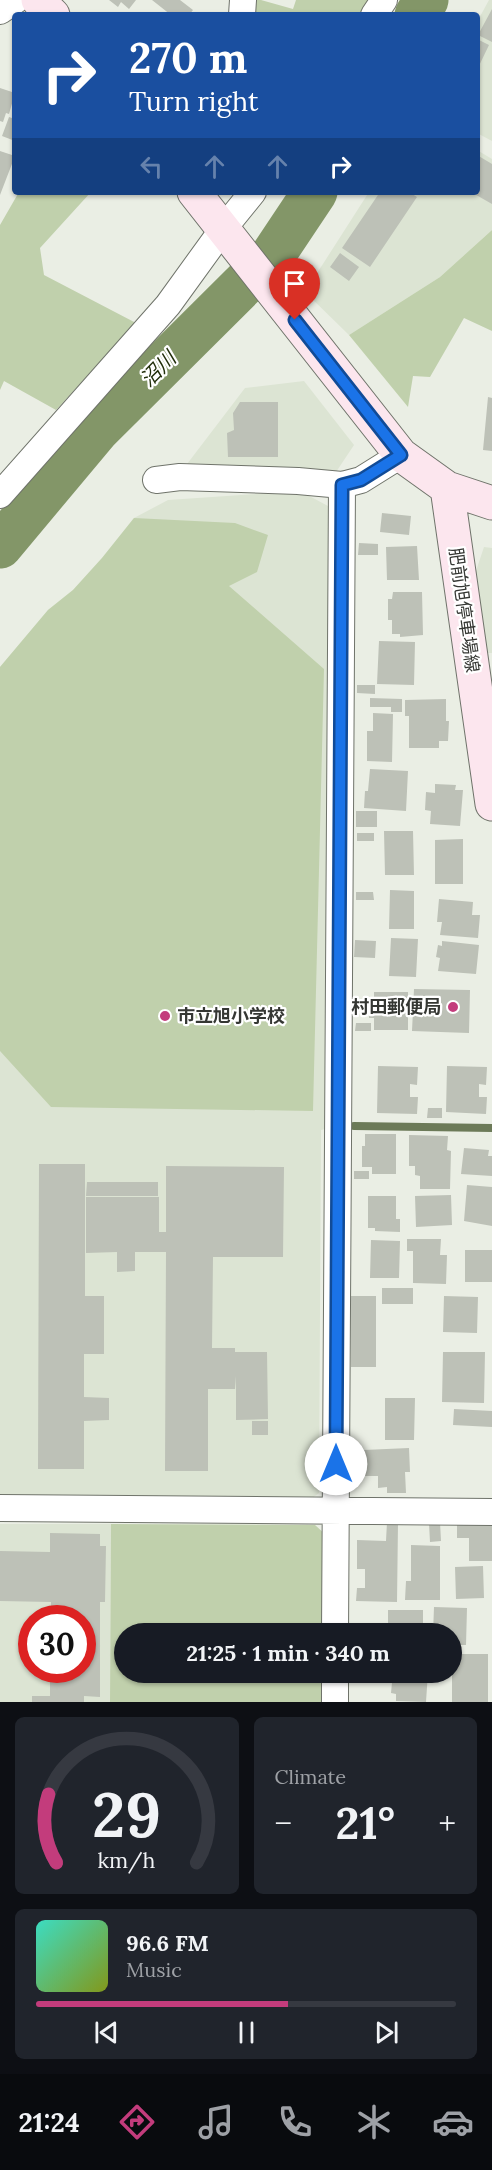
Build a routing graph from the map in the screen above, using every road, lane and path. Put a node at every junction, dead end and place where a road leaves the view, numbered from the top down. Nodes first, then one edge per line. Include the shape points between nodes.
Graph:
1 (16, 0) edge
2 (38, 0) edge
3 (0, 11) edge
4 (50, 12) edge
5 (196, 195) edge
6 (251, 195) edge
7 (223, 229) junction
8 (401, 455) junction
9 (156, 480) dead end
10 (342, 485) junction
11 (447, 488) junction
12 (0, 495) edge
13 (492, 503) edge
14 (492, 804) edge
15 (0, 1508) edge
16 (336, 1510) junction
17 (492, 1512) edge
18 (336, 1623) edge
19 (335, 1683) edge
20 (335, 1702) edge

1 - 3 street
2 - 4 main road
5 - 7 main road
6 - 7 street
7 - 8 main road
7 - 12 street via 168,304
8 - 10 street via 361,480
8 - 11 main road
9 - 10 street via 180,477
10 - 16 street
11 - 13 main road
11 - 14 main road, 肥前旭停車場線
15 - 16 street
16 - 17 street
16 - 18 street
19 - 20 street

